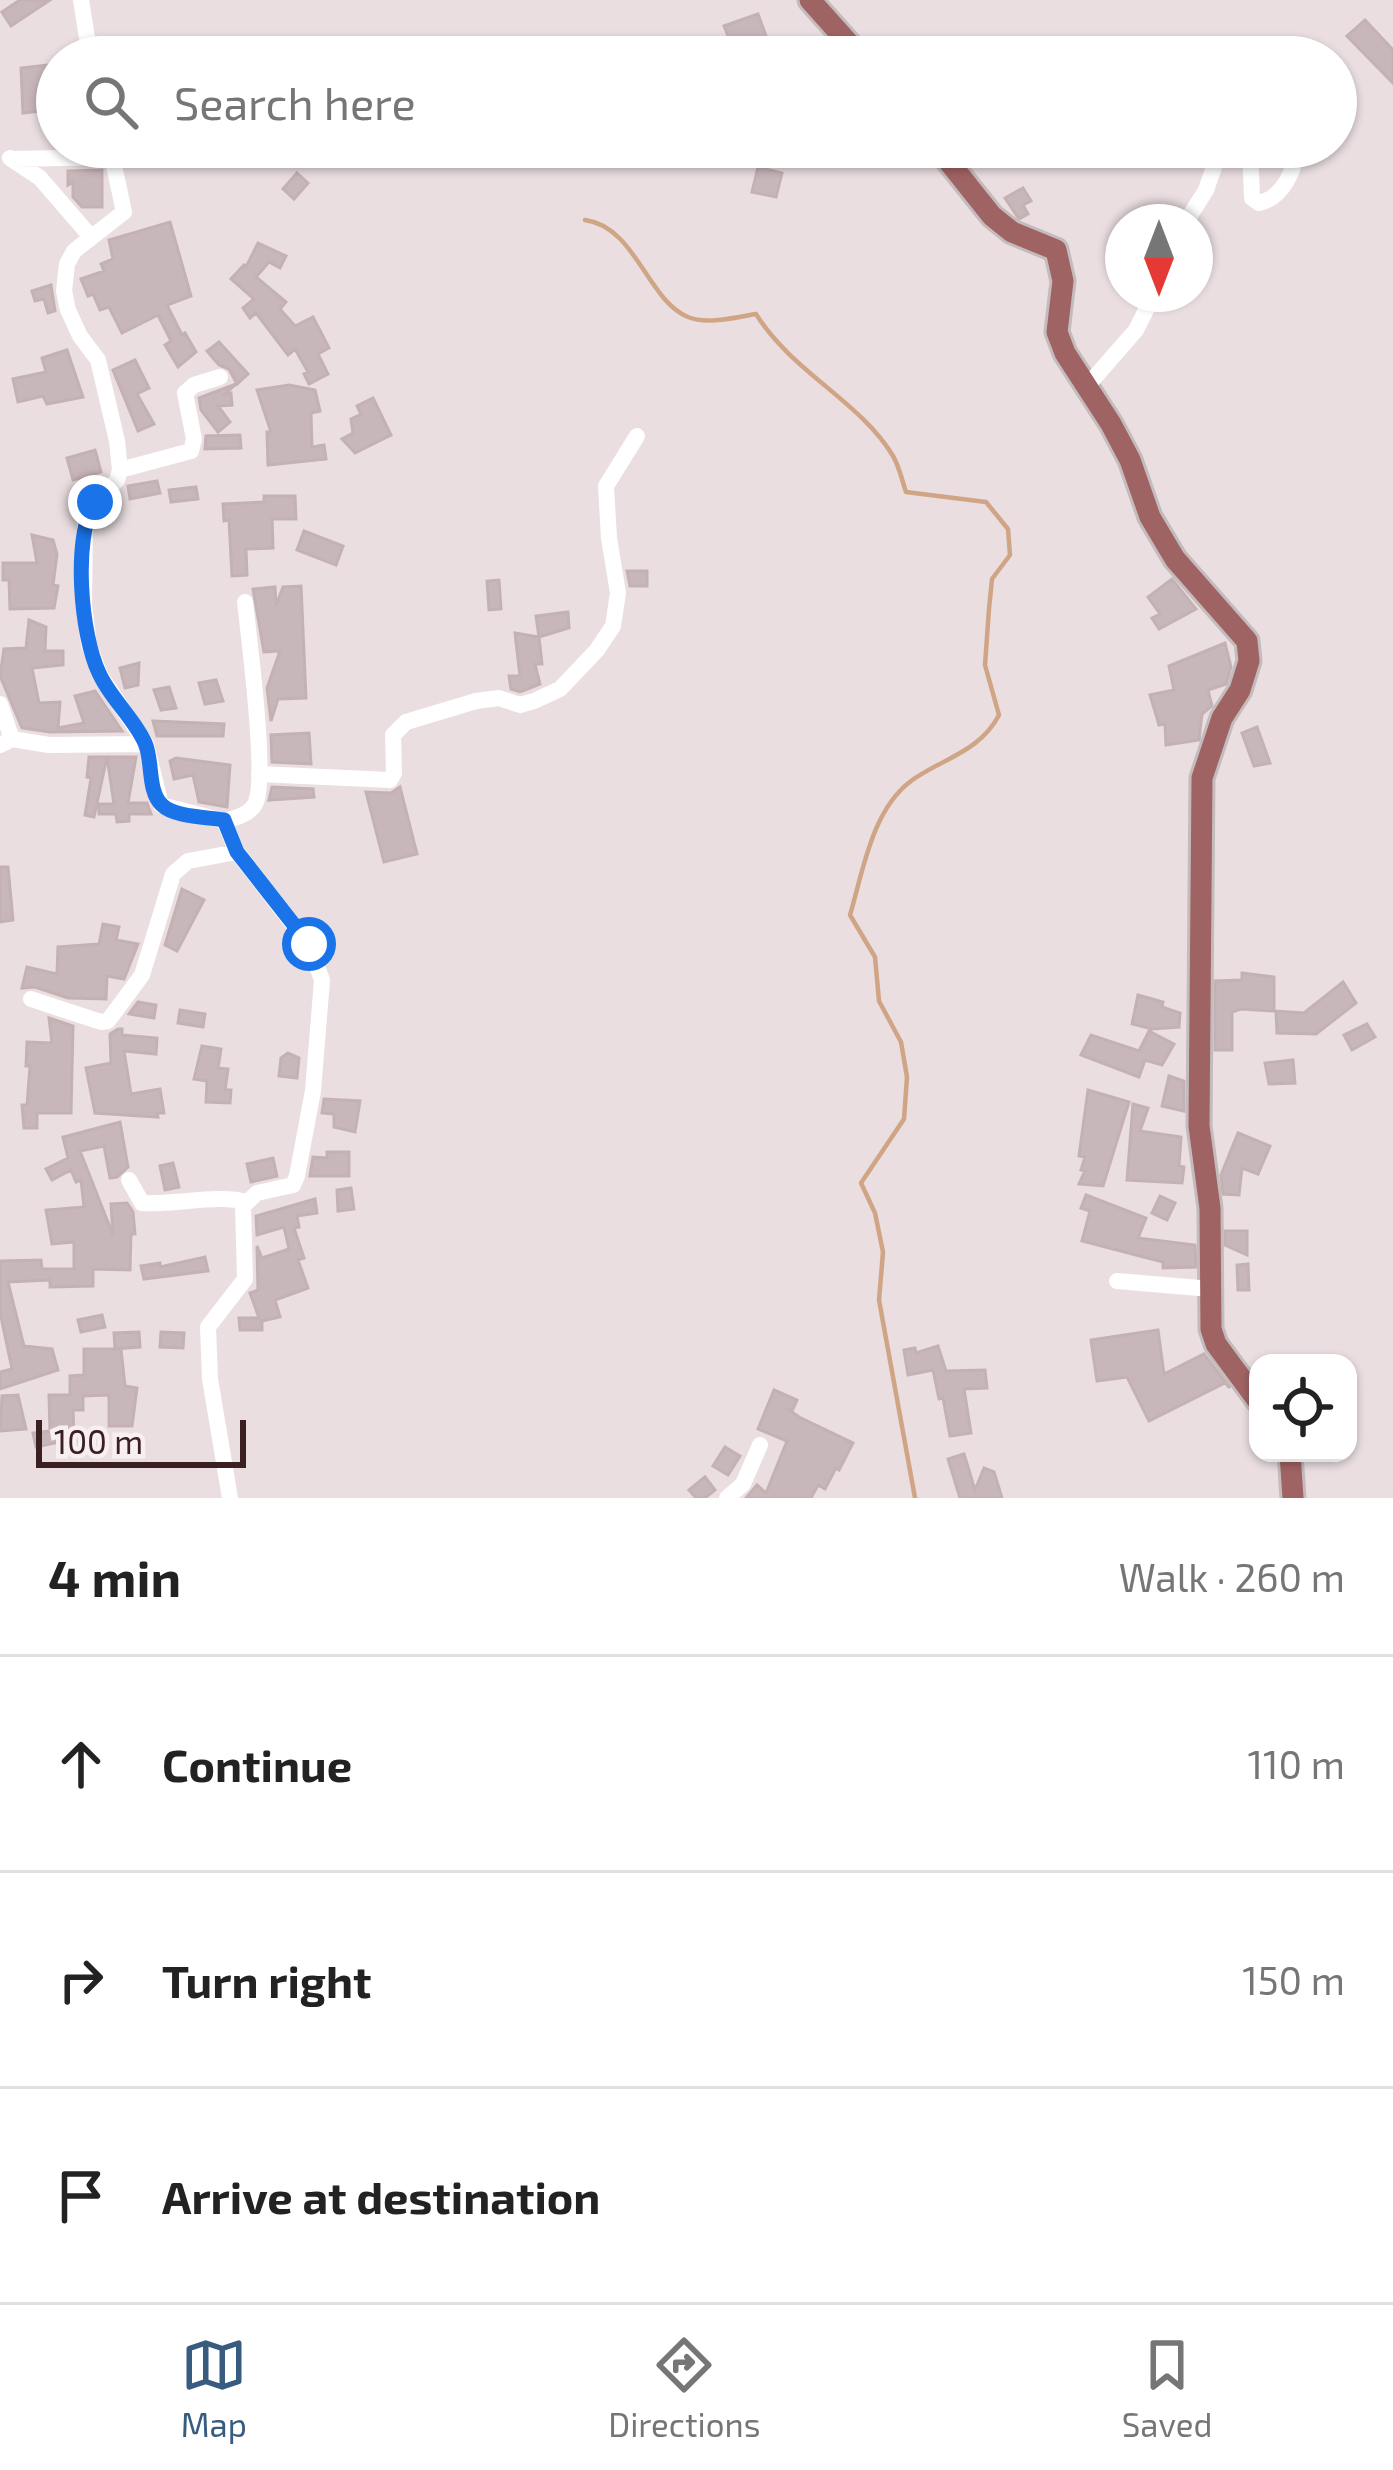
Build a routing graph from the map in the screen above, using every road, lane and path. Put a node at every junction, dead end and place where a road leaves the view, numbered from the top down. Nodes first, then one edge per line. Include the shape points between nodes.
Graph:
1 (81, 0) edge
2 (810, 0) edge
3 (87, 36) edge
4 (842, 36) edge
5 (36, 156) edge
6 (5, 158) edge
7 (115, 168) edge
8 (954, 168) edge
9 (1214, 168) edge
10 (1251, 168) edge
11 (1291, 168) edge
12 (1197, 204) edge
13 (91, 237) junction
14 (1145, 312) edge
15 (220, 377) dead end
16 (1089, 384) junction
17 (637, 436) dead end
18 (120, 470) junction
19 (245, 602) dead end
20 (0, 704) edge
21 (6, 742) edge
22 (146, 744) junction
23 (259, 774) junction
24 (224, 820) junction
25 (237, 852) junction
26 (32, 999) dead end
27 (129, 1180) dead end
28 (246, 1202) junction
29 (1117, 1281) dead end
30 (1210, 1289) junction
31 (1249, 1389) edge
32 (760, 1445) dead end
33 (1290, 1462) edge
34 (230, 1498) edge
35 (727, 1498) edge
36 (1293, 1498) edge

1 - 3 street
2 - 4 main road
5 - 6 street
6 - 13 street via 40,178
7 - 13 street via 124,212
8 - 16 main road via 1012,232 1056,250 1063,281 1057,332
9 - 12 street
10 - 11 street via 1259,203 1275,196
13 - 18 street via 74,251 64,291 98,360
14 - 16 street
15 - 18 street via 185,393 191,451
16 - 30 main road via 1166,545 1247,641 1240,690 1202,778 1199,1126
17 - 23 street via 607,486 618,593 613,626 572,679 526,704 489,699 406,722 394,730 390,780
18 - 22 street via 86,517 84,604 100,675
19 - 23 street
20 - 21 street
21 - 22 street
22 - 24 street via 161,805
23 - 24 street via 252,807
24 - 25 street
25 - 26 street via 188,861 173,874 142,974 108,1021
25 - 28 street via 309,944 322,980 296,1181
27 - 28 street via 142,1203
28 - 34 street via 245,1279 209,1324 206,1343
29 - 30 street
30 - 31 main road via 1216,1344
32 - 35 street via 743,1484
33 - 36 main road

